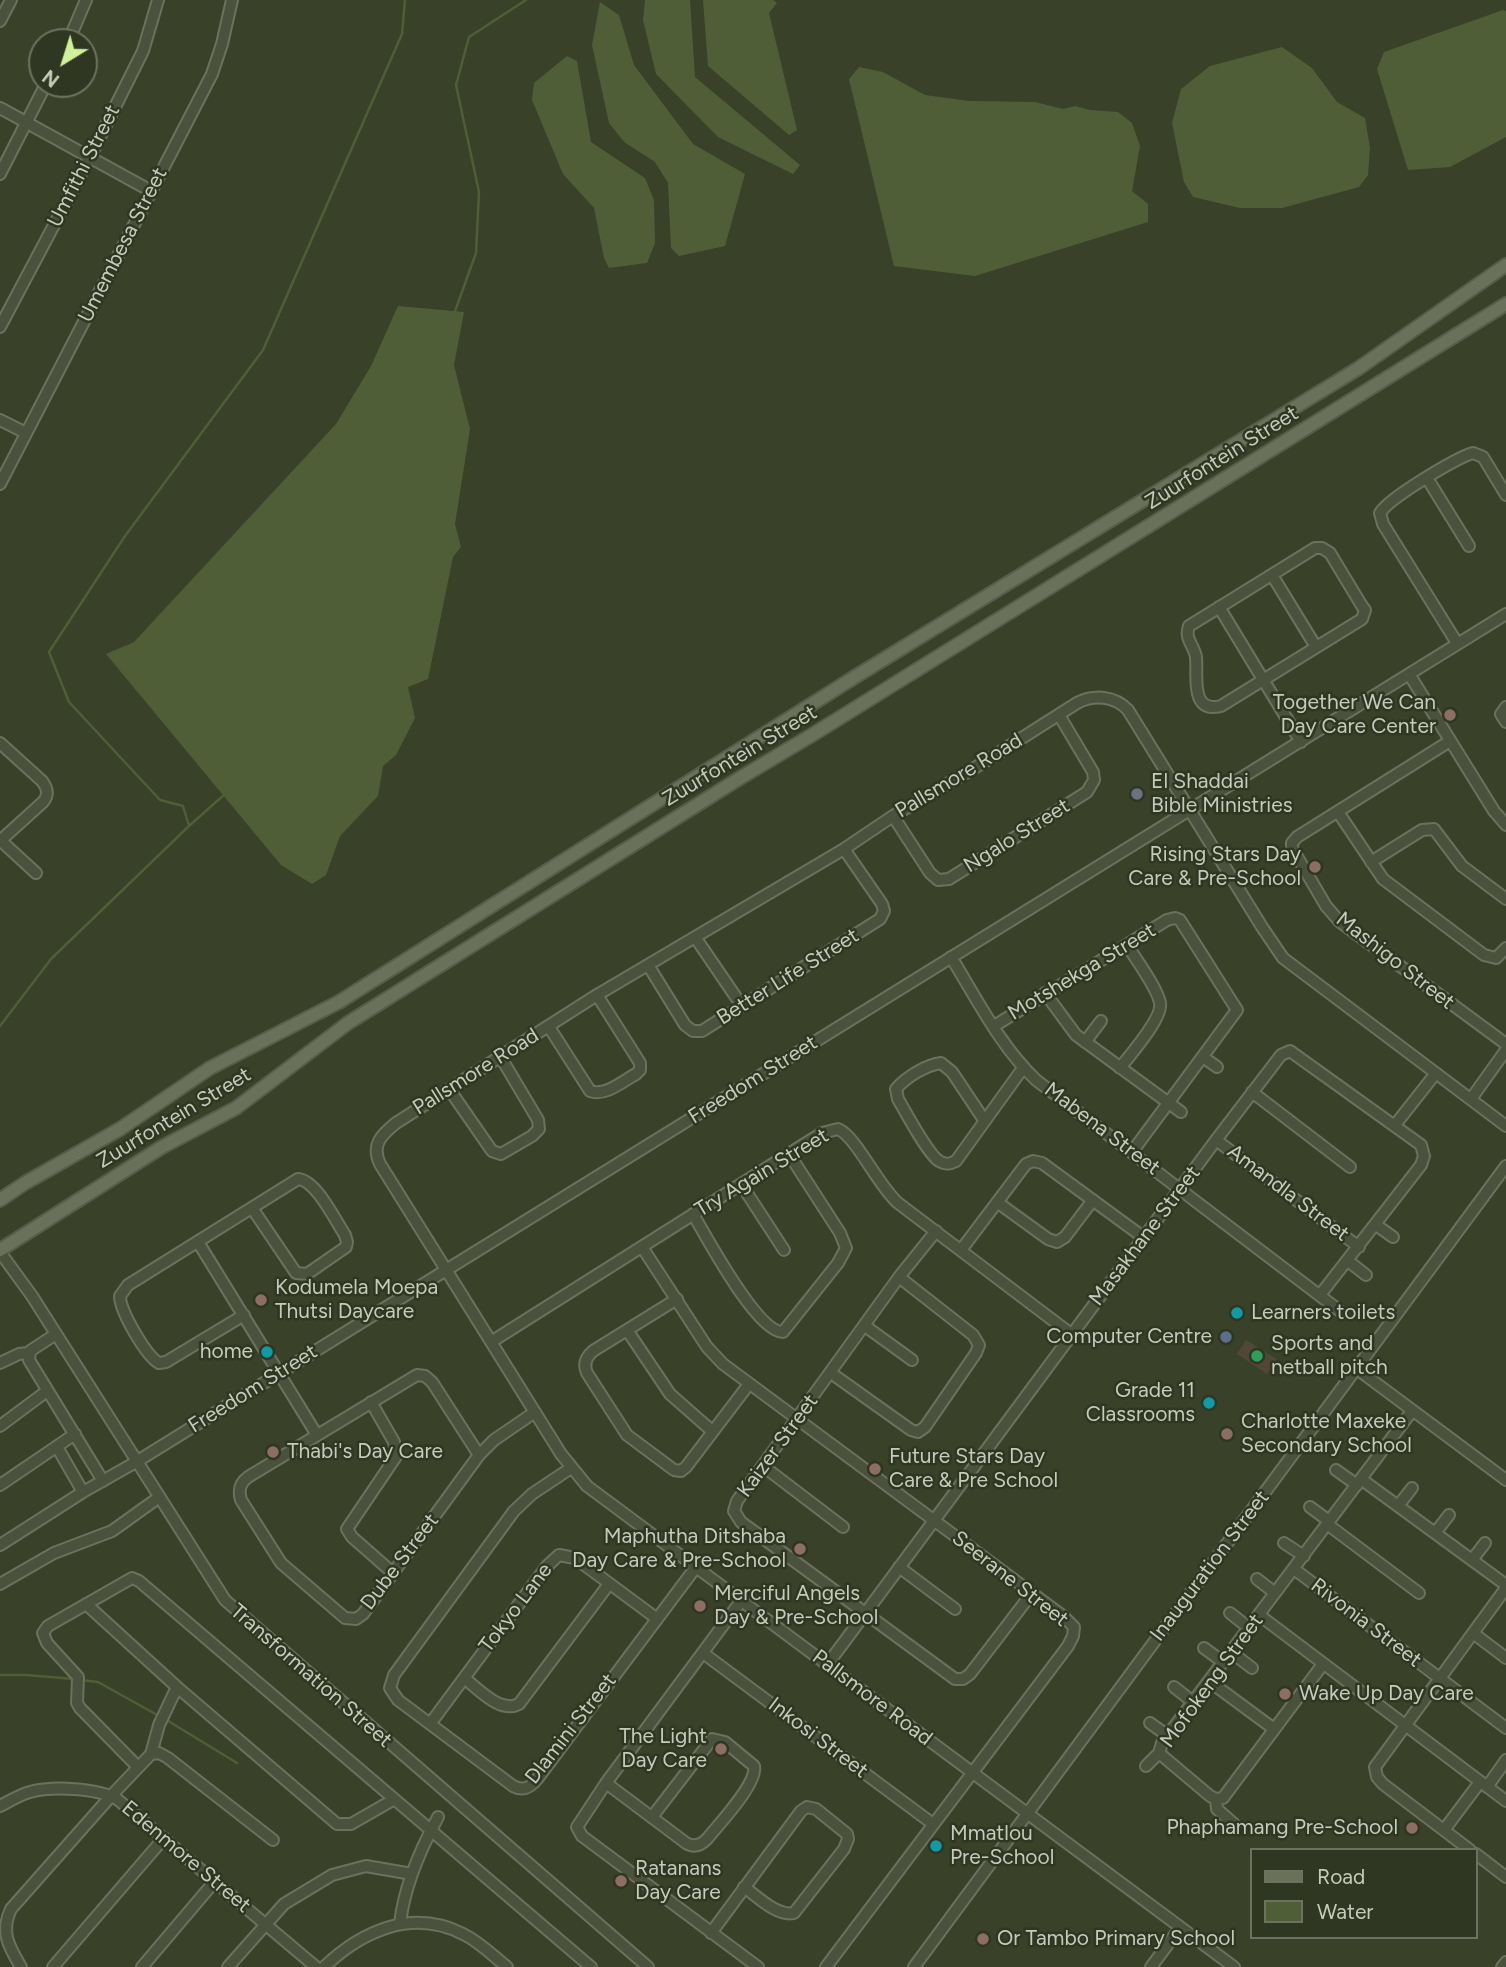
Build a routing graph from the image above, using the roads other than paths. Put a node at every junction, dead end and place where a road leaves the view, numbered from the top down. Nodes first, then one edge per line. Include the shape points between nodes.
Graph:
1 (11, 0) edge
2 (86, 0) edge
3 (158, 0) edge
4 (232, 0) edge
5 (0, 21) edge
6 (74, 28) edge
7 (39, 98) edge
8 (0, 108) edge
9 (26, 123) junction
10 (90, 157) junction
11 (0, 174) edge
12 (151, 191) junction
13 (1506, 265) edge
14 (1506, 304) edge
15 (0, 327) edge
16 (0, 420) edge
17 (26, 433) junction
18 (1427, 478) junction
19 (0, 484) edge
20 (1506, 495) edge
21 (1469, 546) dead end
22 (1272, 575) junction
23 (1219, 607) junction
24 (1506, 614) edge
25 (1457, 643) junction
26 (1316, 647) junction
27 (1409, 674) junction
28 (1263, 680) junction
29 (1506, 706) edge
30 (1059, 715) junction
31 (1506, 722) edge
32 (1301, 741) junction
33 (1450, 741) junction
34 (0, 743) edge
35 (1189, 809) junction
36 (1338, 812) junction
37 (893, 816) junction
38 (1506, 824) edge
39 (0, 840) edge
40 (844, 849) junction
41 (1370, 862) junction
42 (36, 873) dead end
43 (1506, 899) edge
44 (695, 937) junction
45 (1127, 945) junction
46 (1503, 952) edge
47 (951, 957) junction
48 (648, 965) junction
49 (1045, 993) junction
50 (597, 995) junction
51 (742, 1006) junction
52 (1101, 1021) dead end
53 (994, 1026) junction
54 (549, 1027) junction
55 (1085, 1042) junction
56 (1506, 1044) edge
57 (1506, 1050) edge
58 (500, 1056) junction
59 (1203, 1057) junction
60 (1023, 1068) junction
61 (1120, 1068) junction
62 (1217, 1068) dead end
63 (1436, 1073) junction
64 (449, 1089) junction
65 (1252, 1092) junction
66 (1471, 1099) junction
67 (1168, 1103) junction
68 (1181, 1112) dead end
69 (984, 1120) junction
70 (1395, 1125) junction
71 (1506, 1126) edge
72 (1216, 1140) junction
73 (1132, 1152) junction
74 (789, 1154) junction
75 (1506, 1166) edge
76 (1350, 1167) dead end
77 (741, 1184) junction
78 (1181, 1188) junction
79 (0, 1200) edge
80 (1093, 1200) junction
81 (997, 1202) junction
82 (252, 1208) junction
83 (693, 1214) junction
84 (1376, 1225) junction
85 (936, 1231) junction
86 (1143, 1237) junction
87 (1393, 1237) dead end
88 (198, 1242) junction
89 (642, 1247) junction
90 (1359, 1247) junction
91 (784, 1250) dead end
92 (961, 1250) junction
93 (0, 1251) edge
94 (1348, 1261) junction
95 (446, 1270) junction
96 (1366, 1275) dead end
97 (899, 1277) junction
98 (1320, 1295) junction
99 (677, 1300) junction
100 (1340, 1311) dead end
101 (244, 1315) junction
102 (865, 1326) junction
103 (627, 1330) junction
104 (56, 1334) junction
105 (1071, 1334) junction
106 (491, 1342) junction
107 (29, 1353) junction
108 (912, 1360) dead end
109 (0, 1363) edge
110 (1356, 1368) junction
111 (280, 1372) junction
112 (831, 1373) junction
113 (749, 1384) junction
114 (47, 1391) junction
115 (371, 1402) junction
116 (1412, 1411) junction
117 (535, 1412) junction
118 (797, 1420) junction
119 (0, 1426) edge
120 (712, 1431) junction
121 (75, 1434) junction
122 (317, 1435) junction
123 (57, 1447) junction
124 (480, 1455) junction
125 (136, 1462) junction
126 (763, 1466) junction
127 (571, 1468) junction
128 (1336, 1470) dead end
129 (1506, 1480) edge
130 (103, 1481) junction
131 (1359, 1482) junction
132 (0, 1485) edge
133 (1412, 1488) dead end
134 (83, 1492) junction
135 (158, 1498) junction
136 (1398, 1506) junction
137 (1310, 1507) dead end
138 (1449, 1515) dead end
139 (933, 1519) junction
140 (1328, 1523) junction
141 (843, 1527) dead end
142 (1435, 1533) junction
143 (1284, 1543) dead end
144 (1485, 1543) dead end
145 (0, 1545) edge
146 (1304, 1556) junction
147 (1472, 1560) junction
148 (696, 1567) junction
149 (899, 1567) junction
150 (1294, 1569) junction
151 (393, 1573) junction
152 (1257, 1579) dead end
153 (0, 1584) edge
154 (609, 1584) junction
155 (1506, 1586) edge
156 (1032, 1593) junction
157 (1275, 1593) junction
158 (1419, 1593) dead end
159 (741, 1601) junction
160 (86, 1604) junction
161 (955, 1608) dead end
162 (1230, 1613) dead end
163 (865, 1614) junction
164 (1259, 1615) junction
165 (656, 1618) junction
166 (1249, 1628) junction
167 (1473, 1633) junction
168 (1204, 1648) dead end
169 (1231, 1652) junction
170 (703, 1653) junction
171 (1506, 1658) edge
172 (1223, 1662) junction
173 (1323, 1664) junction
174 (827, 1665) junction
175 (1252, 1668) dead end
176 (464, 1678) junction
177 (1440, 1678) junction
178 (1209, 1682) junction
179 (177, 1687) junction
180 (1174, 1687) dead end
181 (1194, 1702) junction
182 (1150, 1723) dead end
183 (430, 1724) junction
184 (1405, 1725) junction
185 (1506, 1728) edge
186 (1274, 1729) junction
187 (1168, 1736) junction
188 (1159, 1753) junction
189 (151, 1754) junction
190 (1506, 1760) edge
191 (137, 1766) junction
192 (1146, 1766) dead end
193 (972, 1773) junction
194 (606, 1783) junction
195 (1484, 1784) junction
196 (111, 1796) junction
197 (1216, 1799) junction
198 (393, 1800) junction
199 (1506, 1801) edge
200 (0, 1806) edge
201 (1027, 1814) junction
202 (438, 1817) dead end
203 (652, 1817) junction
204 (933, 1824) junction
205 (1234, 1824) dead end
206 (1444, 1830) junction
207 (430, 1831) junction
208 (164, 1838) junction
209 (273, 1840) dead end
210 (1467, 1848) edge
211 (1478, 1856) edge
212 (412, 1874) junction
213 (1506, 1877) edge
214 (215, 1881) junction
215 (744, 1887) junction
216 (265, 1923) junction
217 (400, 1924) junction
218 (1180, 1928) junction
219 (711, 1933) junction
220 (1506, 1962) edge
221 (21, 1967) edge
222 (53, 1967) edge
223 (142, 1967) edge
224 (228, 1967) edge
225 (316, 1967) edge
226 (324, 1967) edge
227 (507, 1967) edge
228 (590, 1967) edge
229 (648, 1967) edge
230 (758, 1967) edge
231 (826, 1967) edge
232 (914, 1967) edge
233 (1151, 1967) edge
234 (1234, 1967) edge
235 (1502, 1967) edge

1 - 5 street
2 - 6 street
3 - 10 street, Umfithi Street via 147,40
4 - 12 street, Umembesa Street via 212,74
7 - 9 street
8 - 9 street
9 - 10 street
9 - 11 street
10 - 12 street
10 - 15 street, Umfithi Street
12 - 17 street, Umembesa Street
13 - 79 main road, Zuurfontein Street via 1359,368 858,675 339,1002 210,1068 120,1129
14 - 93 main road, Zuurfontein Street via 348,1023 236,1108 162,1147
16 - 17 street
17 - 19 street, Umembesa Street
18 - 20 street via 1474,453 1483,457
18 - 21 street
18 - 25 street via 1380,513
22 - 23 street
22 - 26 street
22 - 26 street via 1309,550 1322,548 1330,553 1365,610 1362,619
23 - 28 street
23 - 28 street via 1189,626 1187,633 1195,655 1199,697 1217,708
24 - 25 street, Freedom Street
25 - 27 street, Freedom Street
26 - 28 street
27 - 32 street, Freedom Street
27 - 33 street
28 - 32 street
29 - 31 street via 1501,714
30 - 35 street, Pallsmore Road via 1092,697 1119,702
30 - 37 street, Pallsmore Road
30 - 37 street, Ngalo Street via 1093,772 1092,786 948,879 938,880 930,873
32 - 35 street, Freedom Street
33 - 36 street, Mashigo Street
33 - 38 street
34 - 39 street via 47,789 43,802
35 - 47 street, Freedom Street
35 - 63 street, Pallsmore Road via 1283,958
36 - 41 street
36 - 56 street, Mashigo Street via 1292,843 1294,855 1326,906 1339,921
37 - 40 street, Pallsmore Road
39 - 42 street
40 - 44 street, Pallsmore Road
40 - 51 street, Better Life Street via 882,904 882,916
41 - 43 street via 1422,830 1434,829 1462,866
41 - 46 street via 1383,879 1484,955 1492,958
44 - 48 street, Pallsmore Road
44 - 51 street
45 - 49 street, Motshekga Street
45 - 59 street, Motshekga Street via 1171,919 1182,923 1237,1010
45 - 61 street via 1158,996 1160,1009
47 - 53 street, Mabena Street
47 - 95 street, Freedom Street
48 - 50 street, Pallsmore Road
48 - 51 street, Better Life Street via 693,1031 702,1031
49 - 53 street, Motshekga Street
49 - 55 street
50 - 54 street, Pallsmore Road
50 - 54 street via 640,1063 636,1074 605,1092 590,1091
52 - 55 street
53 - 60 street, Mabena Street
54 - 58 street, Pallsmore Road
55 - 61 street
57 - 66 street
58 - 64 street, Pallsmore Road
58 - 64 street via 538,1120 539,1129 532,1136 501,1154 492,1151
59 - 62 street
59 - 67 street, Motshekga Street
60 - 69 street
60 - 73 street, Mabena Street
61 - 67 street
63 - 66 street, Pallsmore Road
63 - 70 street
64 - 95 street, Pallsmore Road via 388,1129 376,1150 380,1164
65 - 70 street, Masakhane Street via 1281,1055 1290,1051
65 - 72 street, Masakhane Street
65 - 76 street
66 - 71 street, Pallsmore Road
67 - 68 street
67 - 73 street, Motshekga Street
69 - 69 street via 956,1161 945,1163 934,1156 896,1089 941,1063
70 - 84 street, Masakhane Street via 1421,1145 1424,1156
72 - 78 street, Masakhane Street
72 - 90 street, Amandla Street
73 - 78 street, Mabena Street
74 - 77 street, Try Again Street
74 - 83 street via 846,1248 783,1332 773,1329 750,1306
74 - 85 street, Try Again Street via 828,1131 843,1131 888,1195
75 - 110 street, Inauguration Street
77 - 83 street, Try Again Street
77 - 91 street
78 - 86 street, Masakhane Street
78 - 98 street, Mabena Street
80 - 81 street via 1033,1161
80 - 81 street via 1057,1242
80 - 86 street
81 - 92 street
82 - 82 street via 304,1180 314,1187 345,1235 346,1247 307,1274 296,1273
82 - 88 street
83 - 89 street, Try Again Street
84 - 87 street
84 - 90 street
85 - 92 street, Try Again Street
85 - 97 street, Kaizer Street
86 - 105 street, Masakhane Street
88 - 101 street
88 - 101 street via 128,1285 120,1296 121,1307 148,1353 159,1363 166,1362
89 - 99 street, Seerane Street
89 - 106 street, Try Again Street
90 - 94 street
92 - 105 street, Try Again Street
93 - 104 street, Transformation Street
94 - 96 street
94 - 98 street
95 - 106 street, Pallsmore Road
95 - 111 street, Freedom Street
97 - 102 street, Kaizer Street
97 - 112 street via 973,1335 979,1345 925,1427 911,1430
98 - 100 street, Mabena Street
99 - 103 street
99 - 113 street, Seerane Street via 714,1356
101 - 111 street
102 - 108 street
102 - 112 street, Kaizer Street
103 - 120 street via 670,1394
103 - 120 street via 593,1351 585,1364 627,1435 677,1472 687,1467
104 - 107 street
104 - 125 street, Transformation Street
105 - 139 street, Masakhane Street
106 - 117 street, Pallsmore Road
107 - 109 street
107 - 114 street
110 - 116 street
110 - 201 street, Inauguration Street
111 - 122 street
111 - 125 street, Freedom Street
112 - 118 street, Kaizer Street
113 - 118 street, Seerane Street
113 - 120 street
114 - 119 street
114 - 121 street
115 - 122 street
115 - 124 street via 421,1375 432,1382
115 - 151 street via 397,1455 347,1529
116 - 129 street
116 - 131 street, Mofokeng Street
117 - 124 street, Dube Street
117 - 127 street, Pallsmore Road
118 - 126 street, Kaizer Street
118 - 139 street, Seerane Street
121 - 123 street
121 - 130 street
122 - 151 street, Dube Street via 248,1477 241,1484 241,1500 281,1563 348,1620 363,1614
123 - 132 street
123 - 134 street
124 - 151 street, Dube Street
125 - 130 street, Freedom Street
125 - 135 street, Transformation Street
126 - 141 street
126 - 163 street, Kaizer Street via 735,1504 737,1518
127 - 148 street, Pallsmore Road
127 - 183 street, Dlamini Street via 532,1494 506,1522 394,1675 390,1688 398,1700
128 - 131 street
130 - 134 street, Freedom Street
131 - 136 street
131 - 140 street, Mofokeng Street
133 - 136 street
134 - 145 street, Freedom Street
135 - 153 street via 112,1531 54,1553
135 - 229 street, Transformation Street via 234,1609
136 - 142 street
137 - 140 street
138 - 142 street
139 - 149 street, Masakhane Street
139 - 156 street, Seerane Street
140 - 146 street, Mofokeng Street
140 - 158 street
142 - 147 street
143 - 146 street
144 - 147 street
146 - 150 street, Mofokeng Street
147 - 155 street
148 - 159 street, Pallsmore Road
148 - 165 street, Dlamini Street
149 - 161 street
149 - 163 street, Masakhane Street
150 - 157 street, Mofokeng Street
150 - 177 street, Rivonia Street
152 - 157 street
154 - 165 street, Tokyo Lane
154 - 176 street, Tokyo Lane via 570,1556 555,1557
154 - 176 street via 519,1704 501,1705
155 - 167 street
156 - 163 street, Kaizer Street via 963,1679 946,1674
156 - 193 street, Seerane Street via 1072,1623 1073,1636
157 - 164 street, Mofokeng Street
159 - 170 street
159 - 174 street, Pallsmore Road
160 - 179 street
160 - 191 street via 48,1626 43,1636 78,1677 80,1708
160 - 198 street via 136,1579
162 - 166 street
163 - 174 street, Masakhane Street
164 - 166 street, Mofokeng Street
164 - 173 street
165 - 183 street, Dlamini Street via 528,1788 513,1786
166 - 169 street, Mofokeng Street
167 - 171 street
167 - 177 street
168 - 172 street
169 - 172 street, Mofokeng Street
169 - 175 street
170 - 194 street
170 - 204 street, Inkosi Street
172 - 178 street, Mofokeng Street
173 - 184 street
173 - 186 street
174 - 193 street, Pallsmore Road
176 - 183 street, Tokyo Lane
177 - 184 street
177 - 185 street, Rivonia Street
178 - 181 street, Mofokeng Street
178 - 186 street
179 - 189 street
179 - 198 street via 337,1824 351,1824
180 - 181 street
181 - 187 street, Mofokeng Street
182 - 187 street
184 - 195 street
184 - 206 street via 1375,1771 1383,1784
186 - 197 street via 1226,1794
187 - 188 street, Mofokeng Street
188 - 192 street
188 - 197 street, Mofokeng Street
189 - 191 street
189 - 209 street via 168,1758
190 - 195 street
191 - 196 street
193 - 201 street, Pallsmore Road
193 - 204 street, Seerane Street
194 - 203 street
194 - 219 street via 579,1822 578,1832
195 - 199 street
195 - 206 street
196 - 200 street, Edenmore Street via 42,1790
196 - 208 street, Edenmore Street
196 - 221 street via 7,1917 4,1934
197 - 205 street, Mofokeng Street via 1217,1809
198 - 207 street
201 - 218 street, Pallsmore Road
201 - 232 street, Inauguration Street
202 - 207 street
203 - 203 street via 690,1846 701,1844 750,1783 754,1766 725,1742 712,1739
204 - 231 street, Seerane Street
206 - 210 street
207 - 212 street
207 - 228 street
208 - 214 street, Edenmore Street
208 - 222 street
211 - 213 street
212 - 216 street via 366,1866 344,1870 291,1898
212 - 217 street
214 - 216 street, Edenmore Street
214 - 223 street
215 - 215 street via 797,1814 810,1807 841,1828 848,1839 794,1913 785,1914
215 - 219 street
216 - 224 street
216 - 225 street, Edenmore Street
217 - 226 street via 363,1937
217 - 227 street via 454,1930
218 - 233 street
218 - 234 street, Pallsmore Road
219 - 230 street
220 - 235 street

